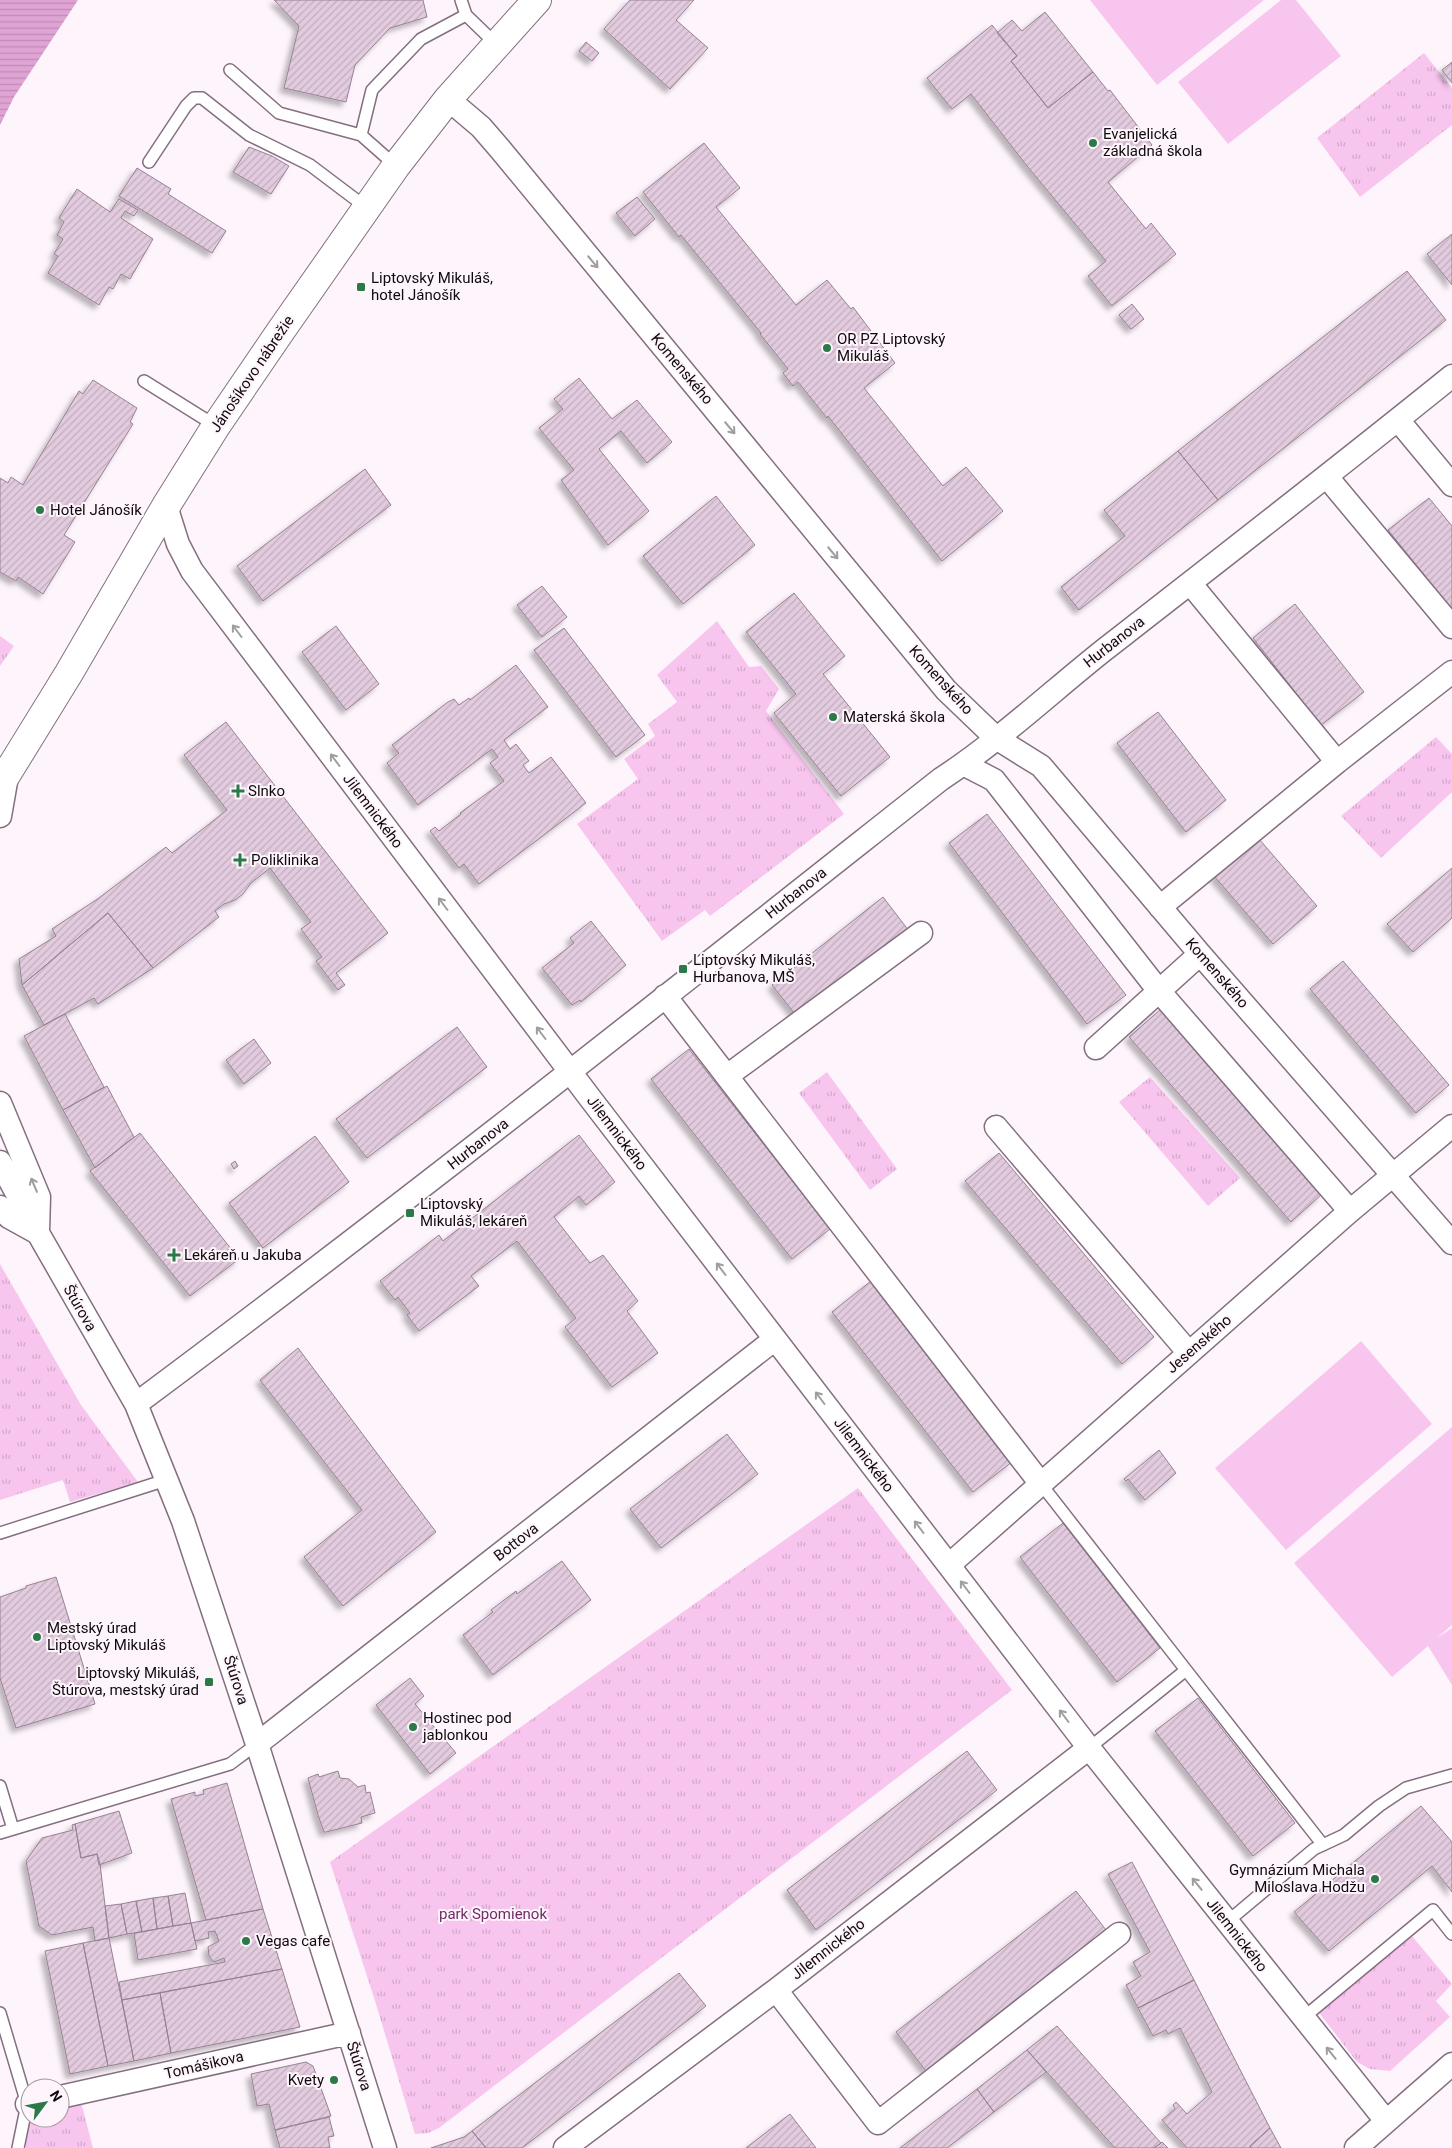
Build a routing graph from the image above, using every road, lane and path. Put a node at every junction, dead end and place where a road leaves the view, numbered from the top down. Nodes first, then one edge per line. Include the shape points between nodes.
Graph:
1 (461, 0) edge
2 (537, 0) edge
3 (466, 15) junction
4 (497, 45) junction
5 (230, 70) dead end
6 (448, 99) junction
7 (361, 135) junction
8 (149, 162) dead end
9 (396, 166) junction
10 (367, 208) junction
11 (1452, 376) edge
12 (144, 381) dead end
13 (1398, 420) junction
14 (216, 426) junction
15 (1327, 477) junction
16 (1452, 485) edge
17 (166, 506) junction
18 (1190, 583) junction
19 (1452, 626) edge
20 (1452, 672) edge
21 (996, 738) junction
22 (1337, 762) junction
23 (963, 764) junction
24 (2, 785) edge
25 (0, 816) edge
26 (1160, 907) junction
27 (921, 933) dead end
28 (1200, 954) junction
29 (1159, 991) junction
30 (665, 996) junction
31 (1096, 1048) dead end
32 (571, 1072) junction
33 (727, 1076) junction
34 (0, 1103) edge
35 (1452, 1126) edge
36 (996, 1127) dead end
37 (0, 1162) edge
38 (1394, 1174) junction
39 (0, 1207) edge
40 (1350, 1211) junction
41 (38, 1233) junction
42 (1452, 1242) edge
43 (775, 1339) junction
44 (1189, 1353) junction
45 (136, 1404) junction
46 (166, 1480) junction
47 (1041, 1484) junction
48 (0, 1533) edge
49 (949, 1565) junction
50 (1186, 1670) junction
51 (257, 1744) junction
52 (1089, 1748) junction
53 (1452, 1775) edge
54 (0, 1786) edge
55 (13, 1829) junction
56 (0, 1833) edge
57 (1323, 1845) junction
58 (1227, 1922) junction
59 (1119, 1934) dead end
60 (1452, 1934) edge
61 (776, 1990) junction
62 (0, 2012) edge
63 (1303, 2018) junction
64 (349, 2033) junction
65 (1452, 2064) edge
66 (21, 2078) edge
67 (70, 2095) edge
68 (1386, 2121) junction
69 (23, 2128) edge
70 (18, 2148) edge
71 (385, 2148) edge
72 (565, 2148) edge
73 (1356, 2148) edge

1 - 3 lane
2 - 4 main road, Jánošíkovo nábrežie
3 - 4 lane
3 - 7 lane via 421,39 372,90
4 - 6 main road, Jánošíkovo nábrežie
5 - 7 lane via 279,114
6 - 9 main road, Jánošíkovo nábrežie
6 -> 21 street, Komenského via 481,127 946,690
7 - 9 lane
8 - 10 lane via 186,106 194,98 202,98 249,135 310,165
9 - 10 main road, Jánošíkovo nábrežie
10 - 14 main road, Jánošíkovo nábrežie
11 - 13 street, Hurbanova
12 - 14 lane
13 - 15 street, Hurbanova
13 - 16 street
14 - 17 main road, Jánošíkovo nábrežie
15 - 18 street, Hurbanova
15 - 19 street
17 - 24 main road, Jánošíkovo nábrežie
32 -> 17 street, Jilemnického via 192,571 178,544
18 - 21 street, Hurbanova
18 - 22 street
20 - 22 street
21 - 23 street, Hurbanova
21 - 26 street, Komenského via 1042,766
22 - 26 street
23 - 29 street via 994,780
23 - 30 street, Hurbanova
24 - 25 street
26 - 28 street, Komenského
27 - 33 street
28 - 29 street
28 - 38 street, Komenského
29 - 31 street
29 - 40 street
30 - 32 street, Hurbanova
30 - 33 street
43 -> 32 street, Jilemnického
32 - 45 street, Hurbanova
33 - 47 street
41 -> 34 street via 39,1197
35 - 38 street, Jesenského
36 - 44 street
37 - 41 street, Štúrova
38 - 40 street, Jesenského
38 - 42 street, Komenského
39 - 41 street via 9,1217
40 - 44 street, Jesenského
41 - 45 street, Štúrova
49 -> 43 street, Jilemnického
43 - 51 street, Bottova
44 - 47 street, Jesenského
45 - 46 street, Štúrova
46 - 48 lane
46 - 51 street, Štúrova via 183,1521
47 - 49 street, Jesenského
47 - 50 lane
52 -> 49 street, Jilemnického
50 - 52 lane
50 - 57 lane
51 - 55 lane via 230,1764
51 - 64 street, Štúrova
58 -> 52 street, Jilemnického
52 - 61 street, Jilemnického
53 - 57 lane via 1406,1788 1344,1835
54 - 55 lane
55 - 56 lane
57 - 58 lane via 1314,1849
58 - 63 street, Jilemnického
59 - 61 street via 878,2123
60 - 63 lane via 1433,1910
61 - 72 street, Jilemnického
62 - 66 lane
68 -> 63 street, Jilemnického
64 - 67 street, Tomášikova
64 - 71 street, Štúrova
65 - 68 street
68 - 73 street
69 - 70 lane

